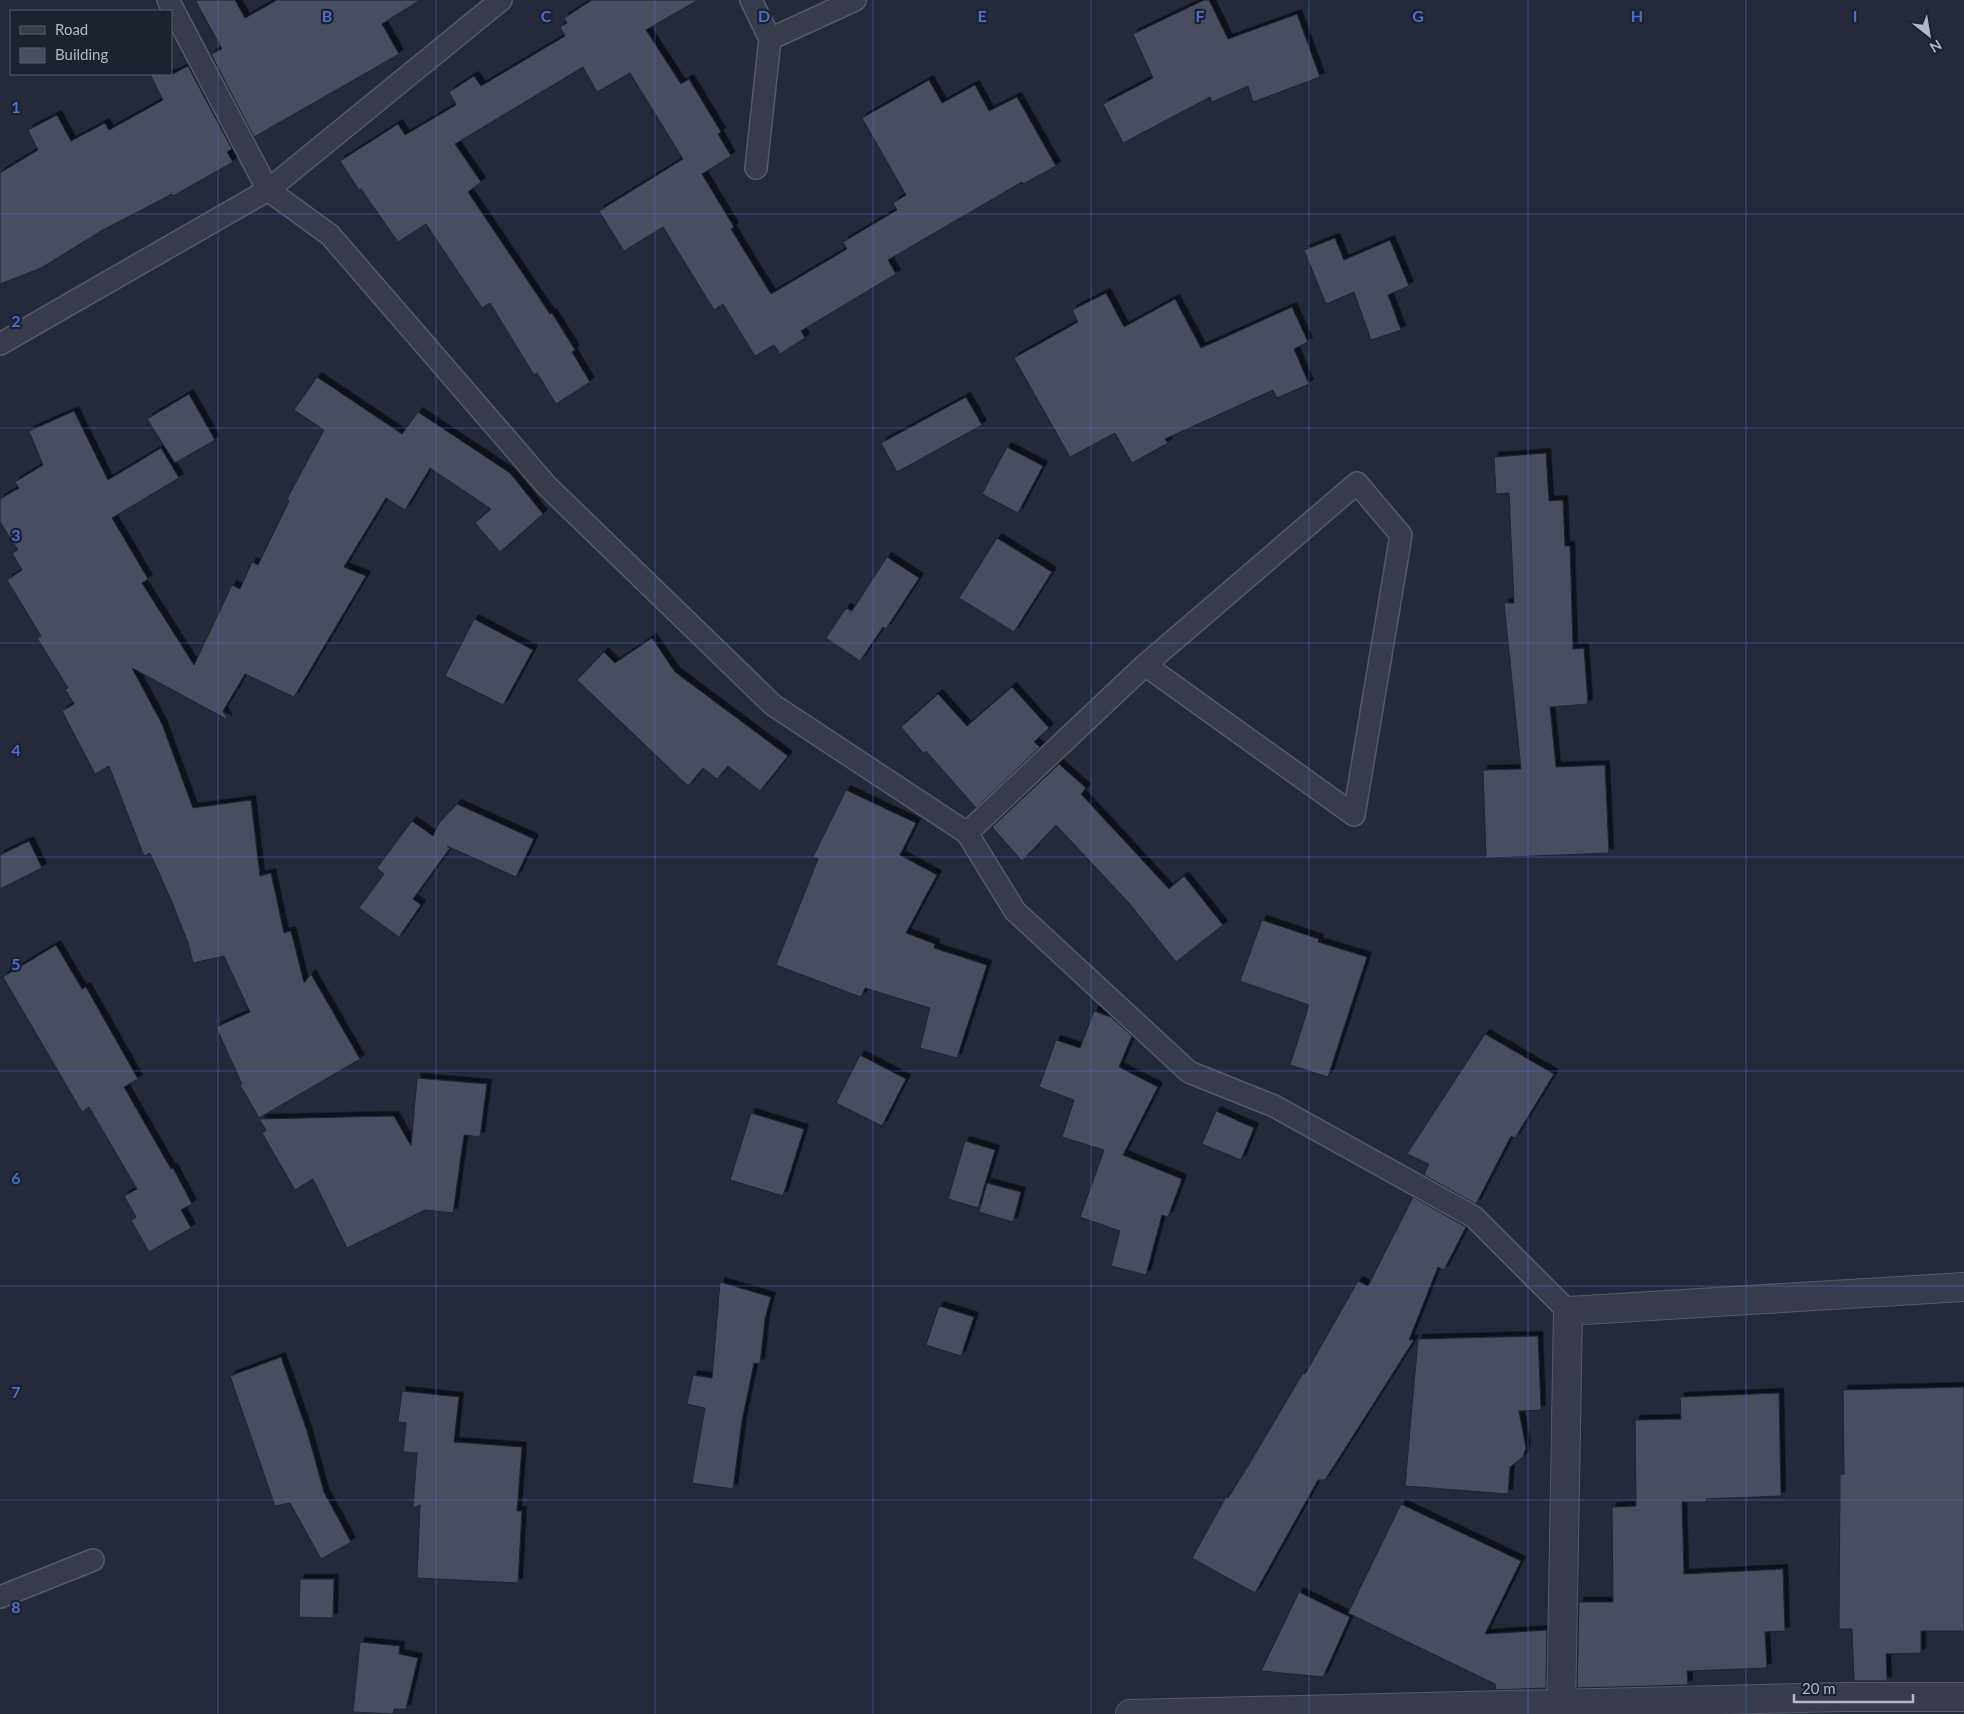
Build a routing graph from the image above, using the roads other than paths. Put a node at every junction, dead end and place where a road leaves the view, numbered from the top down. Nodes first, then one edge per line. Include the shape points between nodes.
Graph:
1 (168, 0) edge
2 (500, 0) edge
3 (751, 0) edge
4 (855, 0) edge
5 (770, 39) junction
6 (756, 168) dead end
7 (268, 190) junction
8 (0, 344) edge
9 (1145, 666) junction
10 (968, 834) junction
11 (1964, 1287) edge
12 (1568, 1311) junction
13 (93, 1560) dead end
14 (0, 1597) edge
15 (1964, 1697) edge
16 (1560, 1709) edge
17 (1130, 1714) edge

1 - 7 lane
2 - 7 lane
3 - 5 lane
4 - 5 lane
5 - 6 lane
7 - 8 lane
7 - 10 lane via 330,235 547,486 773,705
9 - 9 lane via 1354,815 1401,535 1357,483
9 - 10 lane
10 - 12 lane via 1015,911 1189,1072 1274,1106 1474,1217
11 - 12 street
12 - 16 street
13 - 14 lane
15 - 16 street via 1846,1697
16 - 17 street

